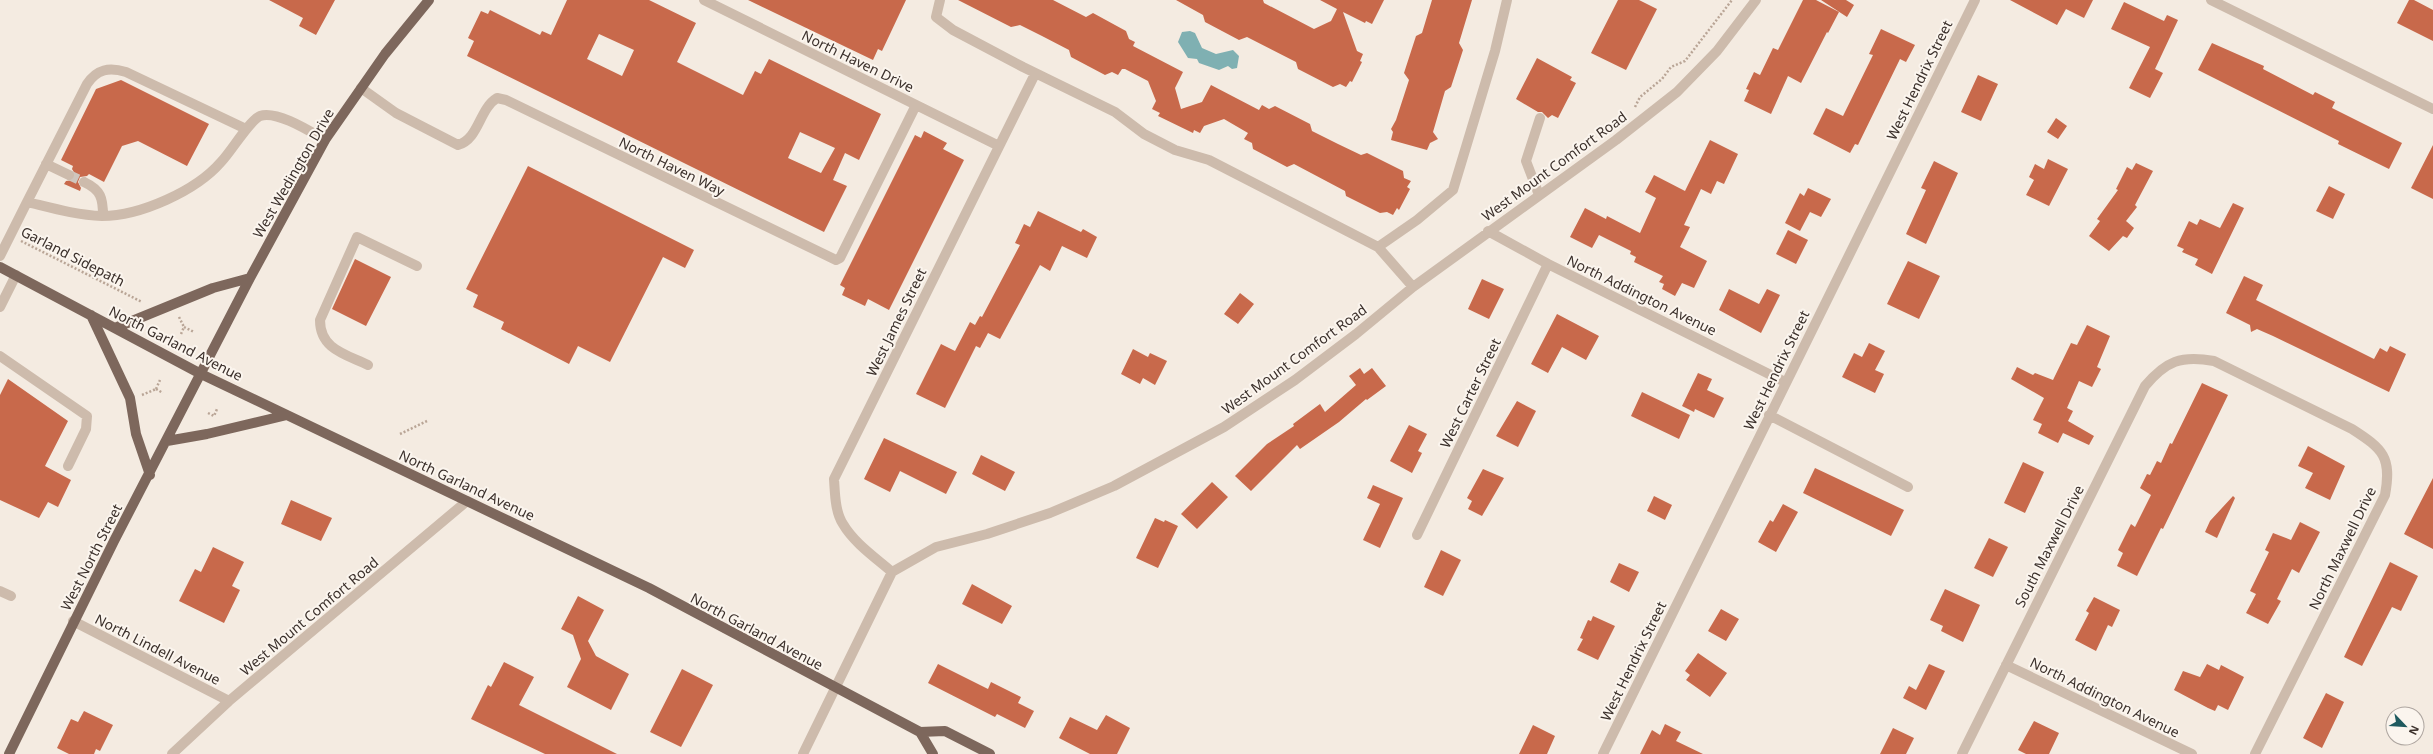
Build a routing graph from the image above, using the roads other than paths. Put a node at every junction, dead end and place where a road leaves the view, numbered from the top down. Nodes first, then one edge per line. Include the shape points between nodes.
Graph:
1 (429, 0) edge
2 (704, 0) edge
3 (940, 0) edge
4 (1507, 0) edge
5 (1756, 0) edge
6 (1975, 0) edge
7 (2211, 0) edge
8 (1035, 74) junction
9 (361, 88) junction
10 (916, 105) junction
11 (2433, 109) edge
12 (1540, 118) dead end
13 (246, 129) junction
14 (325, 140) junction
15 (999, 146) junction
16 (46, 164) junction
17 (69, 174) tunnel mouth
18 (84, 182) tunnel mouth
19 (1539, 195) junction
20 (27, 202) junction
21 (103, 216) junction
22 (1488, 231) junction
23 (1378, 247) junction
24 (0, 256) edge
25 (1548, 264) junction
26 (417, 266) dead end
27 (0, 267) edge
28 (16, 275) junction
29 (250, 278) junction
30 (1413, 287) junction
31 (0, 307) edge
32 (91, 315) junction
33 (114, 328) junction
34 (0, 356) edge
35 (2174, 361) joint
36 (368, 365) dead end
37 (201, 374) junction
38 (1785, 382) junction
39 (1769, 414) junction
40 (287, 415) junction
41 (167, 441) junction
42 (68, 466) dead end
43 (150, 475) junction
44 (1908, 487) dead end
45 (467, 501) junction
46 (1417, 535) dead end
47 (892, 572) junction
48 (0, 591) edge
49 (11, 596) dead end
50 (74, 621) junction
51 (2006, 665) junction
52 (835, 688) junction
53 (229, 701) junction
54 (920, 732) junction
55 (9, 754) edge
56 (172, 754) edge
57 (803, 754) edge
58 (933, 754) edge
59 (990, 754) edge
60 (1603, 754) edge
61 (1962, 754) edge
62 (2192, 754) edge
63 (2255, 754) edge

1 - 9 main road, West Wedington Drive
2 - 10 street, North Haven Drive
3 - 8 street via 936,17 953,30
4 - 23 street via 1495,51 1453,190 1417,220
5 - 19 street, West Mount Comfort Road via 1717,52 1677,92
6 - 38 street, West Hendrix Street
7 - 11 street
8 - 15 street, West James Street
8 - 23 street via 1115,112 1144,134 1175,150 1209,160
9 - 10 street, North Haven Way via 396,113 458,144 472,136 488,103 497,98 506,100 836,260 840,258
9 - 14 main road, West Wedington Drive
10 - 15 street, North Haven Drive
12 - 19 street via 1526,161
13 - 14 street via 261,116 272,116 306,129
13 - 16 street via 126,72 107,68 92,76
13 - 21 street via 235,147 211,175 192,188 155,204
14 - 29 main road, West Wedington Drive
15 - 47 street, West James Street via 834,479 835,498 842,524 868,552
16 - 17 street
16 - 20 street
18 - 21 street via 100,193
19 - 22 street, West Mount Comfort Road
20 - 21 street via 76,214
20 - 24 street
22 - 25 street, North Addington Avenue
22 - 30 street, West Mount Comfort Road
23 - 30 street
25 - 38 street, North Addington Avenue
25 - 46 street, West Carter Street
26 - 36 street via 357,237 320,320 320,332 331,347
27 - 28 main road, North Garland Avenue
28 - 31 street
28 - 32 main road, North Garland Avenue
29 - 33 main road via 213,288
29 - 37 main road, West Wedington Drive
30 - 47 street, West Mount Comfort Road via 1295,380 1224,427 1186,448 1114,486 1050,513 936,548
32 - 33 main road, North Garland Avenue
32 - 43 main road via 130,398 136,434
33 - 37 main road, North Garland Avenue
34 - 42 street via 87,416 86,430
35 - 51 street, South Maxwell Drive via 2157,371 2145,386
35 - 63 street, North Maxwell Drive via 2194,357 2214,361 2352,429 2383,453 2389,474 2385,495
37 - 40 main road, North Garland Avenue
37 - 41 main road, West North Street
38 - 39 street, West Hendrix Street
39 - 44 street
39 - 60 street, West Hendrix Street
40 - 41 main road
40 - 45 main road, North Garland Avenue
41 - 43 main road, West North Street
43 - 50 main road, West North Street
45 - 52 main road, North Garland Avenue via 649,588
45 - 53 street, West Mount Comfort Road
47 - 52 street
48 - 49 street
50 - 53 street, North Lindell Avenue
50 - 55 main road, West North Street
51 - 61 street, South Maxwell Drive
51 - 62 street, North Addington Avenue
52 - 54 main road, North Garland Avenue
52 - 57 street
53 - 56 street, West Mount Comfort Road
54 - 58 main road
54 - 59 main road, North Garland Avenue via 945,731

